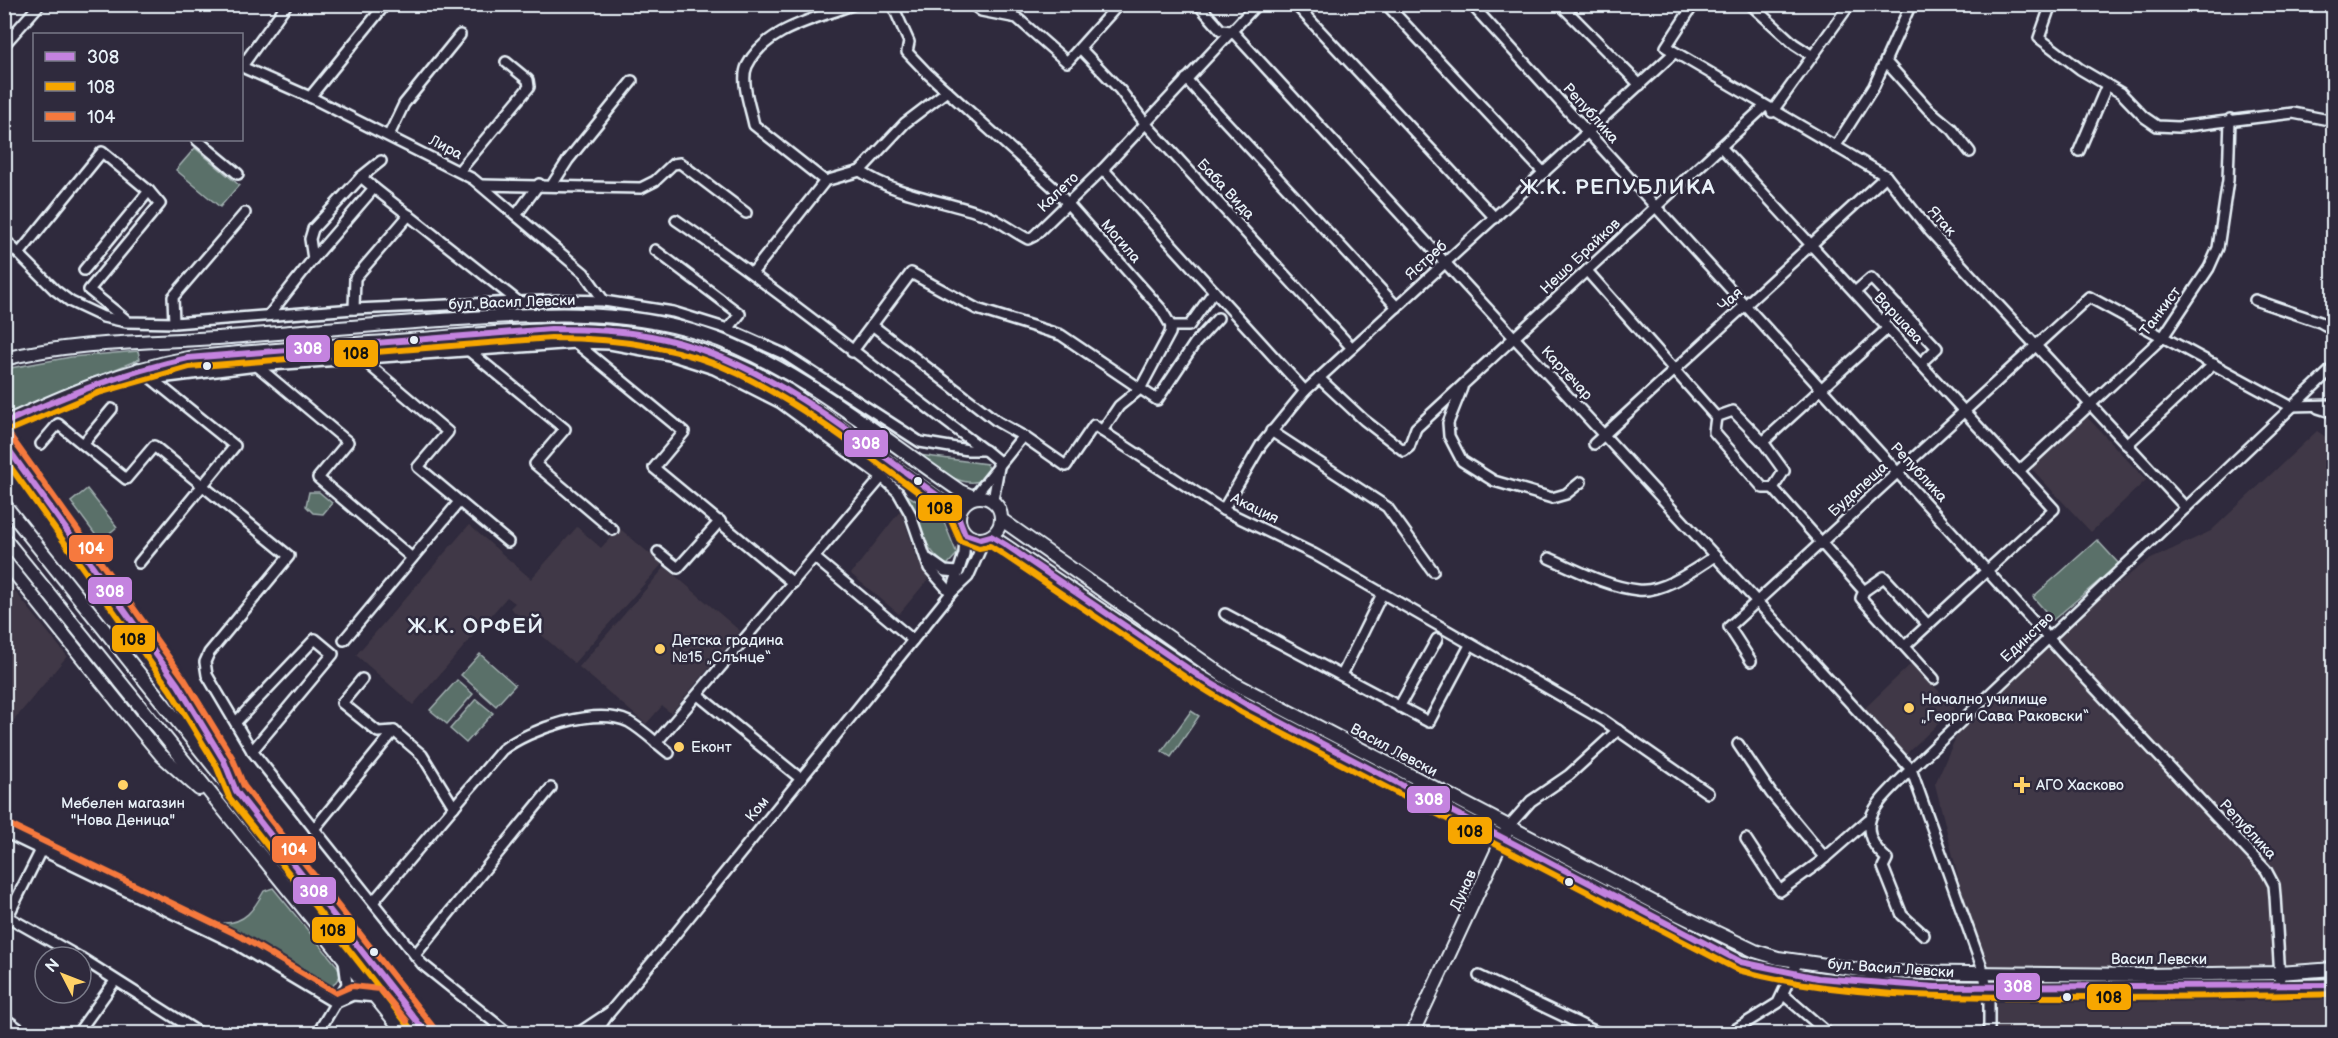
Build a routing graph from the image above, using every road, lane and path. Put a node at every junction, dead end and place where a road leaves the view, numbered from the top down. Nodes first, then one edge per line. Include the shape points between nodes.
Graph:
1 (40, 4) edge
2 (287, 4) edge
3 (854, 4) edge
4 (892, 4) edge
5 (972, 4) edge
6 (1119, 4) edge
7 (1198, 4) edge
8 (1257, 4) edge
9 (1294, 4) edge
10 (1386, 4) edge
11 (1471, 4) edge
12 (1560, 4) edge
13 (1691, 4) edge
14 (1750, 4) edge
15 (1850, 4) edge
16 (2051, 4) edge
17 (384, 6) edge
18 (1907, 6) edge
19 (1232, 31) junction
20 (460, 35) dead end
21 (4, 45) edge
22 (1080, 48) junction
23 (1674, 53) junction
24 (1811, 55) junction
25 (506, 62) dead end
26 (1886, 62) junction
27 (243, 66) edge
28 (243, 67) edge
29 (1186, 80) junction
30 (632, 81) dead end
31 (2107, 85) junction
32 (1640, 86) junction
33 (947, 91) junction
34 (310, 97) junction
35 (1768, 109) junction
36 (2230, 119) junction
37 (2334, 121) edge
38 (1145, 123) junction
39 (1588, 131) junction
40 (389, 135) junction
41 (198, 141) edge
42 (1721, 147) junction
43 (1835, 147) junction
44 (2079, 150) dead end
45 (1970, 152) dead end
46 (381, 161) dead end
47 (1103, 169) junction
48 (459, 171) junction
49 (860, 171) junction
50 (1544, 173) junction
51 (238, 174) dead end
52 (1886, 176) junction
53 (361, 177) junction
54 (825, 181) junction
55 (539, 184) junction
56 (481, 185) junction
57 (552, 185) junction
58 (374, 188) junction
59 (149, 191) junction
60 (1069, 203) junction
61 (1655, 207) junction
62 (245, 213) dead end
63 (746, 213) dead end
64 (517, 214) junction
65 (409, 215) junction
66 (1495, 218) junction
67 (676, 220) dead end
68 (4, 239) edge
69 (1811, 244) junction
70 (655, 250) dead end
71 (19, 254) junction
72 (313, 259) junction
73 (1445, 263) junction
74 (84, 270) dead end
75 (1587, 271) junction
76 (753, 272) junction
77 (1214, 291) junction
78 (1855, 292) junction
79 (2255, 300) dead end
80 (604, 301) junction
81 (520, 303) junction
82 (1745, 305) junction
83 (1898, 306) junction
84 (1397, 307) junction
85 (354, 309) junction
86 (269, 315) junction
87 (1218, 318) dead end
88 (209, 321) junction
89 (131, 322) junction
90 (174, 322) junction
91 (872, 325) junction
92 (1885, 325) junction
93 (1171, 326) junction
94 (728, 330) junction
95 (2334, 330) edge
96 (2163, 337) junction
97 (212, 338) junction
98 (1514, 338) junction
99 (576, 343) junction
100 (2037, 347) junction
101 (1352, 348) junction
102 (468, 350) junction
103 (852, 352) junction
104 (361, 358) junction
105 (4, 359) edge
106 (1921, 363) junction
107 (2214, 364) junction
108 (257, 366) junction
109 (2334, 367) edge
110 (138, 368) junction
111 (1675, 369) junction
112 (1319, 378) junction
113 (152, 380) junction
114 (1465, 383) junction
115 (1140, 389) junction
116 (1822, 389) junction
117 (1305, 391) junction
118 (2091, 405) junction
119 (2310, 405) junction
120 (2334, 405) edge
121 (2290, 406) junction
122 (112, 409) dead end
123 (1965, 412) junction
124 (2334, 413) edge
125 (1716, 417) junction
126 (4, 423) edge
127 (1101, 431) junction
128 (1271, 431) junction
129 (1604, 435) junction
130 (1023, 436) junction
131 (4, 442) edge
132 (1763, 442) junction
133 (41, 444) dead end
134 (83, 444) junction
135 (1594, 444) dead end
136 (2127, 445) junction
137 (984, 450) junction
138 (999, 467) junction
139 (2019, 471) junction
140 (1899, 473) junction
141 (882, 477) junction
142 (1581, 482) dead end
143 (203, 485) junction
144 (1773, 488) junction
145 (974, 497) junction
146 (993, 501) junction
147 (459, 502) junction
148 (4, 504) edge
149 (2186, 508) junction
150 (1223, 510) junction
151 (959, 513) junction
152 (1002, 520) junction
153 (720, 521) junction
154 (613, 530) dead end
155 (965, 534) junction
156 (4, 538) edge
157 (988, 538) junction
158 (508, 542) dead end
159 (1822, 542) junction
160 (658, 552) dead end
161 (1715, 556) junction
162 (412, 558) junction
163 (815, 558) junction
164 (1549, 558) dead end
165 (4, 560) edge
166 (928, 560) junction
167 (139, 563) dead end
168 (1988, 569) junction
169 (1433, 571) dead end
170 (958, 572) junction
171 (793, 583) junction
172 (1864, 591) junction
173 (951, 593) junction
174 (1383, 594) junction
175 (1757, 602) junction
176 (1225, 614) dead end
177 (1928, 625) junction
178 (2049, 637) junction
179 (1437, 639) dead end
180 (344, 640) dead end
181 (913, 640) junction
182 (1473, 645) junction
183 (1905, 646) junction
184 (1751, 662) dead end
185 (1342, 675) junction
186 (362, 679) dead end
187 (1934, 679) dead end
188 (698, 695) junction
189 (1399, 707) junction
190 (236, 722) junction
191 (1618, 730) junction
192 (394, 731) junction
193 (656, 743) junction
194 (1738, 744) dead end
195 (252, 751) junction
196 (669, 753) dead end
197 (1911, 769) junction
198 (801, 779) junction
199 (551, 788) dead end
200 (236, 791) junction
201 (1708, 793) dead end
202 (215, 800) junction
203 (454, 807) junction
204 (1868, 820) junction
205 (1509, 826) junction
206 (314, 829) junction
207 (4, 832) edge
208 (1503, 839) junction
209 (1746, 839) dead end
210 (42, 849) junction
211 (1825, 858) junction
212 (373, 902) junction
213 (6, 920) edge
214 (1924, 935) dead end
215 (55, 945) edge
216 (415, 955) junction
217 (342, 957) junction
218 (1798, 961) junction
219 (93, 967) edge
220 (2334, 969) edge
221 (2279, 973) junction
222 (1793, 974) junction
223 (1984, 974) junction
224 (1479, 976) dead end
225 (115, 981) junction
226 (2334, 985) edge
227 (2281, 987) junction
228 (1987, 989) junction
229 (1784, 995) junction
230 (375, 997) junction
231 (335, 1004) junction
232 (610, 1012) junction
233 (4, 1018) edge
234 (1583, 1030) edge
235 (26, 1034) edge
236 (77, 1034) edge
237 (201, 1034) edge
238 (317, 1034) edge
239 (405, 1034) edge
240 (427, 1034) edge
241 (509, 1034) edge
242 (578, 1034) edge
243 (595, 1034) edge
244 (1412, 1034) edge
245 (1600, 1034) edge
246 (1728, 1034) edge
247 (1829, 1034) edge
248 (1989, 1034) edge

1 - 21 street
2 - 27 street, Лира
3 - 54 street via 791,27 774,37 747,66 754,125
4 - 33 street, Могила via 909,42 907,52
5 - 22 street via 981,11 1017,18 1067,62
6 - 22 street
7 - 19 street, Картечар via 1221,30
8 - 19 street, Калето
9 - 66 street
10 - 50 street
11 - 39 street, Република
12 - 32 street
13 - 23 street via 1666,47
14 - 24 street
15 - 24 street, Нешо Брайков
16 - 31 street via 2038,38
17 - 34 street
18 - 26 street
19 - 29 street, Калето
19 - 73 street, Картечар
20 - 40 street via 404,104
22 - 38 street, Баба Вида
23 - 32 street, Ястреб
23 - 35 street, Ятак
24 - 35 street, Нешо Брайков
25 - 48 street via 528,80 529,87
26 - 43 street
26 - 45 street
28 - 34 street, Лира
29 - 38 street, Калето
29 - 84 street
30 - 57 street
31 - 36 street via 2157,126
31 - 44 street
32 - 39 street, Ястреб
33 - 49 street via 905,123
33 - 60 street, Могила
34 - 40 street, Лира
35 - 42 street, Нешо Брайков
35 - 43 street, Ятак
36 - 37 street via 2293,113
36 - 96 street, Танкист via 2228,180 2218,248
38 - 47 street, Калето
38 - 101 street, Баба Вида
39 - 50 street, Ястреб
39 - 61 street, Република
40 - 48 street, Лира
41 - 51 street
42 - 61 street, Нешо Брайков
42 - 69 street, Варшава
43 - 52 street, Ятак
46 - 53 street
47 - 60 street, Калето
47 - 77 street
48 - 56 street, Лира
49 - 54 street
49 - 60 street, Калето via 894,189 944,201 1003,222 1028,239
50 - 66 street, Ястреб
52 - 69 street, Чая
52 - 100 street, Ятак via 1930,231
53 - 58 street
53 - 72 street via 313,229
54 - 76 street
55 - 56 street
55 - 57 street
55 - 64 street
56 - 64 street, Лира
57 - 63 street via 645,187 673,164 680,164
58 - 65 street
58 - 72 street
59 - 71 street via 102,152
59 - 74 street
59 - 89 street via 160,204 89,290
60 - 93 street, Могила via 1161,309
61 - 75 street, Нешо Брайков
61 - 82 street, Република
62 - 90 street via 174,297
64 - 80 street, Лира via 584,273
65 - 81 street
65 - 85 street via 355,278
66 - 73 street, Ястреб
67 - 76 street
68 - 71 street
69 - 78 street, Варшава
69 - 82 street, Чая
70 - 94 street via 740,314
71 - 89 street via 71,302 103,317
72 - 86 street
73 - 84 street, Ястреб
73 - 98 street, Картечар
75 - 98 street, Нешо Брайков
75 - 111 street
76 - 103 street
77 - 93 street via 1189,326
77 - 117 street
78 - 83 street via 1871,278
78 - 92 street, Варшава
79 - 95 street
80 - 81 street
80 - 94 street via 673,312
81 - 85 street
82 - 111 street, Чая
82 - 116 street, Република
83 - 92 street
83 - 106 street via 1937,348
84 - 101 street, Ястреб
85 - 86 street
86 - 88 street
87 - 115 street via 1195,343 1157,400
88 - 90 street
88 - 97 street
89 - 90 street
91 - 103 street
91 - 115 street via 911,273 977,309 1060,335
91 - 130 street via 998,422
92 - 106 street, Варшава
92 - 116 street
93 - 115 street
94 - 137 street via 808,368 920,442
96 - 100 street, Будапеща via 2089,297
96 - 107 street
96 - 118 street, Танкист
97 - 105 main road, бул. Васил Левски via 133,341
97 - 145 main road, бул. Васил Левски via 492,316 589,314 671,325 736,347 782,370
98 - 114 street, Нешо Брайков
98 - 129 street, Картечар
99 - 102 street
99 - 141 street via 645,349 714,369 781,403
99 - 153 street via 684,432 654,468
100 - 118 street, Ятак
100 - 123 street, Будапеща
101 - 112 street, Ястреб
102 - 104 street
102 - 154 street via 565,429 535,464
103 - 137 street
104 - 108 street
104 - 147 street via 448,432 418,467
106 - 123 street, Варшава
107 - 121 street
107 - 136 street
108 - 113 street
108 - 162 street via 348,442 318,478
109 - 121 street, Единство
110 - 113 street
110 - 126 main road, бул. Васил Левски
110 - 151 main road, бул. Васил Левски via 204,356 551,329 585,328 651,336 693,347 763,375
111 - 125 street
111 - 129 street, Чая
112 - 114 street, Нешо Брайков via 1404,451 1416,429
112 - 117 street, Ястреб
113 - 143 street via 235,446
114 - 142 street via 1448,423 1449,436 1462,460 1494,481 1552,498 1566,494
115 - 127 street via 1119,406
116 - 132 street
116 - 140 street, Република
117 - 128 street, Ястреб
118 - 136 street, Ятак
118 - 139 street, Танкист
119 - 120 street
119 - 121 street
119 - 124 street
121 - 149 street, Единство
122 - 134 street
123 - 139 street, Варшава
123 - 140 street, Будапеща
125 - 132 street via 1733,411
125 - 144 street via 1714,432 1763,488
127 - 130 street via 1094,425 1066,466
127 - 150 street, Акация
128 - 150 street, Ястреб
128 - 169 street via 1387,507
129 - 135 street, Чая
129 - 161 street, Картечар
130 - 138 street
131 - 200 main road via 178,686 224,761
132 - 144 street via 1784,471
133 - 134 street via 58,424
134 - 143 street via 126,479 154,446
136 - 149 street, Ятак
137 - 138 street via 997,460
138 - 145 street
138 - 146 street
139 - 168 street, Варшава via 2054,509
140 - 159 street, Будапеща
140 - 168 street, Република
141 - 163 street
141 - 166 street via 903,498
143 - 167 street
143 - 190 street via 288,556 207,657 207,675
144 - 159 street
145 - 146 main road
145 - 151 main road
146 - 152 main road
147 - 158 street
147 - 162 street
148 - 200 main road
149 - 178 street, Единство
150 - 174 street, Акация via 1314,554
151 - 155 main road
152 - 157 main road
152 - 205 main road, Васил Левски via 1234,683
153 - 160 street via 678,568
153 - 171 street
155 - 157 main road
155 - 170 street
156 - 202 main road
157 - 173 street, Ком via 968,578
157 - 208 main road, Васил Левски via 1246,704
159 - 172 street
159 - 175 street, Будапеща
161 - 164 street via 1663,585 1640,590
161 - 175 street, Картечар
162 - 180 street
163 - 171 street
163 - 181 street
165 - 202 main road via 161,755
166 - 170 street via 945,571
166 - 173 street via 933,575
168 - 177 street
168 - 178 street, Република
170 - 173 street
171 - 188 street
172 - 177 street via 1884,577
172 - 183 street via 1861,598
173 - 181 street, Ком
174 - 182 street, Акация
174 - 185 street
175 - 184 street, Будапеща via 1729,627
175 - 197 street, Картечар
176 - 185 street
177 - 183 street
178 - 197 street, Единство
178 - 221 street, Република via 2266,870 2274,885
179 - 189 street
181 - 198 street, Ком
182 - 189 street via 1430,722
182 - 191 street, Акация
183 - 187 street
185 - 189 street
186 - 192 street via 342,703 378,732
188 - 193 street
188 - 198 street
190 - 195 street
190 - 195 street via 315,639 333,654
191 - 201 street, Акация
191 - 205 street, Дунав via 1569,775 1531,801
192 - 203 street via 422,755
192 - 206 street
193 - 196 street
193 - 203 street via 628,722 608,716 527,734 502,750
194 - 211 street via 1770,793
195 - 206 street
197 - 204 street, Единство
197 - 223 street
198 - 232 street, Ком
199 - 216 street
200 - 240 main road
202 - 217 main road
203 - 212 street
204 - 211 street, Единство
204 - 214 street via 1877,850 1887,860 1883,867 1899,909
205 - 208 main road, Дунав
205 - 218 main road, Васил Левски via 1734,942 1770,956
206 - 212 street
207 - 210 street
208 - 222 main road, Васил Левски via 1742,962
208 - 244 main road, Дунав
209 - 211 street, Единство via 1780,891
210 - 213 street
210 - 231 street via 236,944
212 - 216 street
213 - 215 street
216 - 241 street
217 - 230 main road
217 - 231 street via 347,984
218 - 222 street
218 - 223 main road, бул. Васил Левски via 1855,971
219 - 225 street
220 - 221 main road, Васил Левски
221 - 223 main road, Васил Левски
221 - 227 street, Република
222 - 228 main road, бул. Васил Левски via 1890,986
222 - 229 street
223 - 228 street
224 - 234 street
225 - 236 street
225 - 237 street
226 - 227 main road, Васил Левски
227 - 228 main road, Васил Левски
228 - 248 street
229 - 246 street via 1778,1003
229 - 247 street
230 - 231 street via 353,995
230 - 239 main road
231 - 238 street
232 - 242 street, Ком
232 - 243 street
233 - 235 street
234 - 245 street

